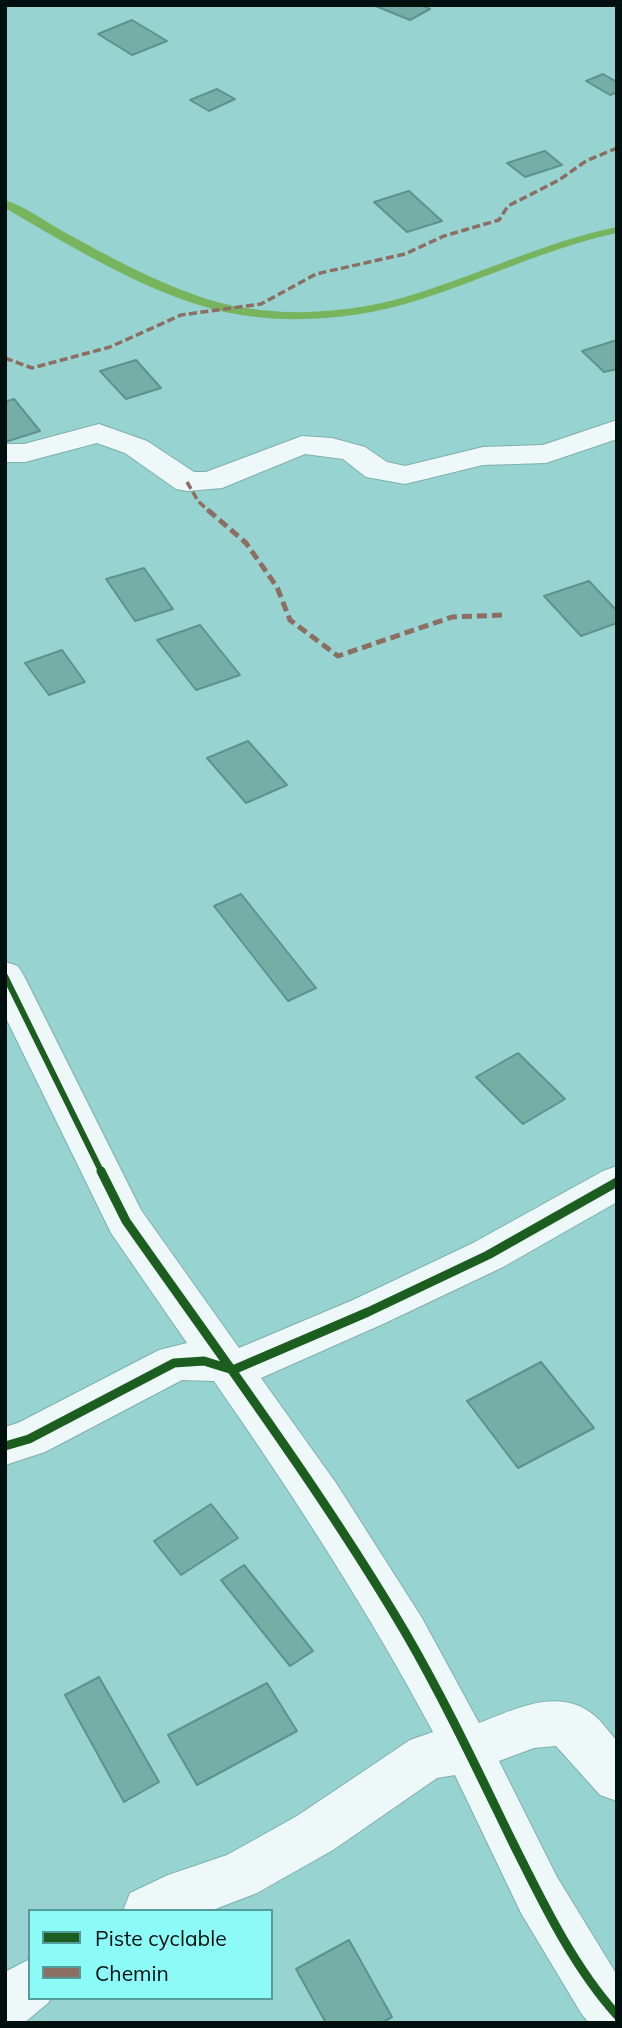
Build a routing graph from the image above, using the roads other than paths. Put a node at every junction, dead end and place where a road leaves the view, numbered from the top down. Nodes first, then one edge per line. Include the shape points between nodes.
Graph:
1 (617, 429) edge
2 (5, 453) edge
3 (5, 976) edge
4 (617, 1182) edge
5 (233, 1370) junction
6 (5, 1446) edge
7 (468, 1750) junction
8 (617, 1778) edge
9 (152, 1909) edge
10 (28, 1987) edge
11 (5, 2005) edge
12 (617, 2015) edge

1 - 2 street via 546,454 476,457 405,475 377,470 354,453 302,445 211,481 187,481 136,447 99,433 25,453
3 - 5 street via 126,1221
4 - 5 street via 488,1255
5 - 6 street via 218,1362 174,1363 29,1439
5 - 7 street via 405,1633
7 - 8 street via 534,1726 556,1723 576,1732
7 - 9 street via 426,1756 315,1833 239,1876
7 - 12 street via 539,1895 599,1995
10 - 11 street

